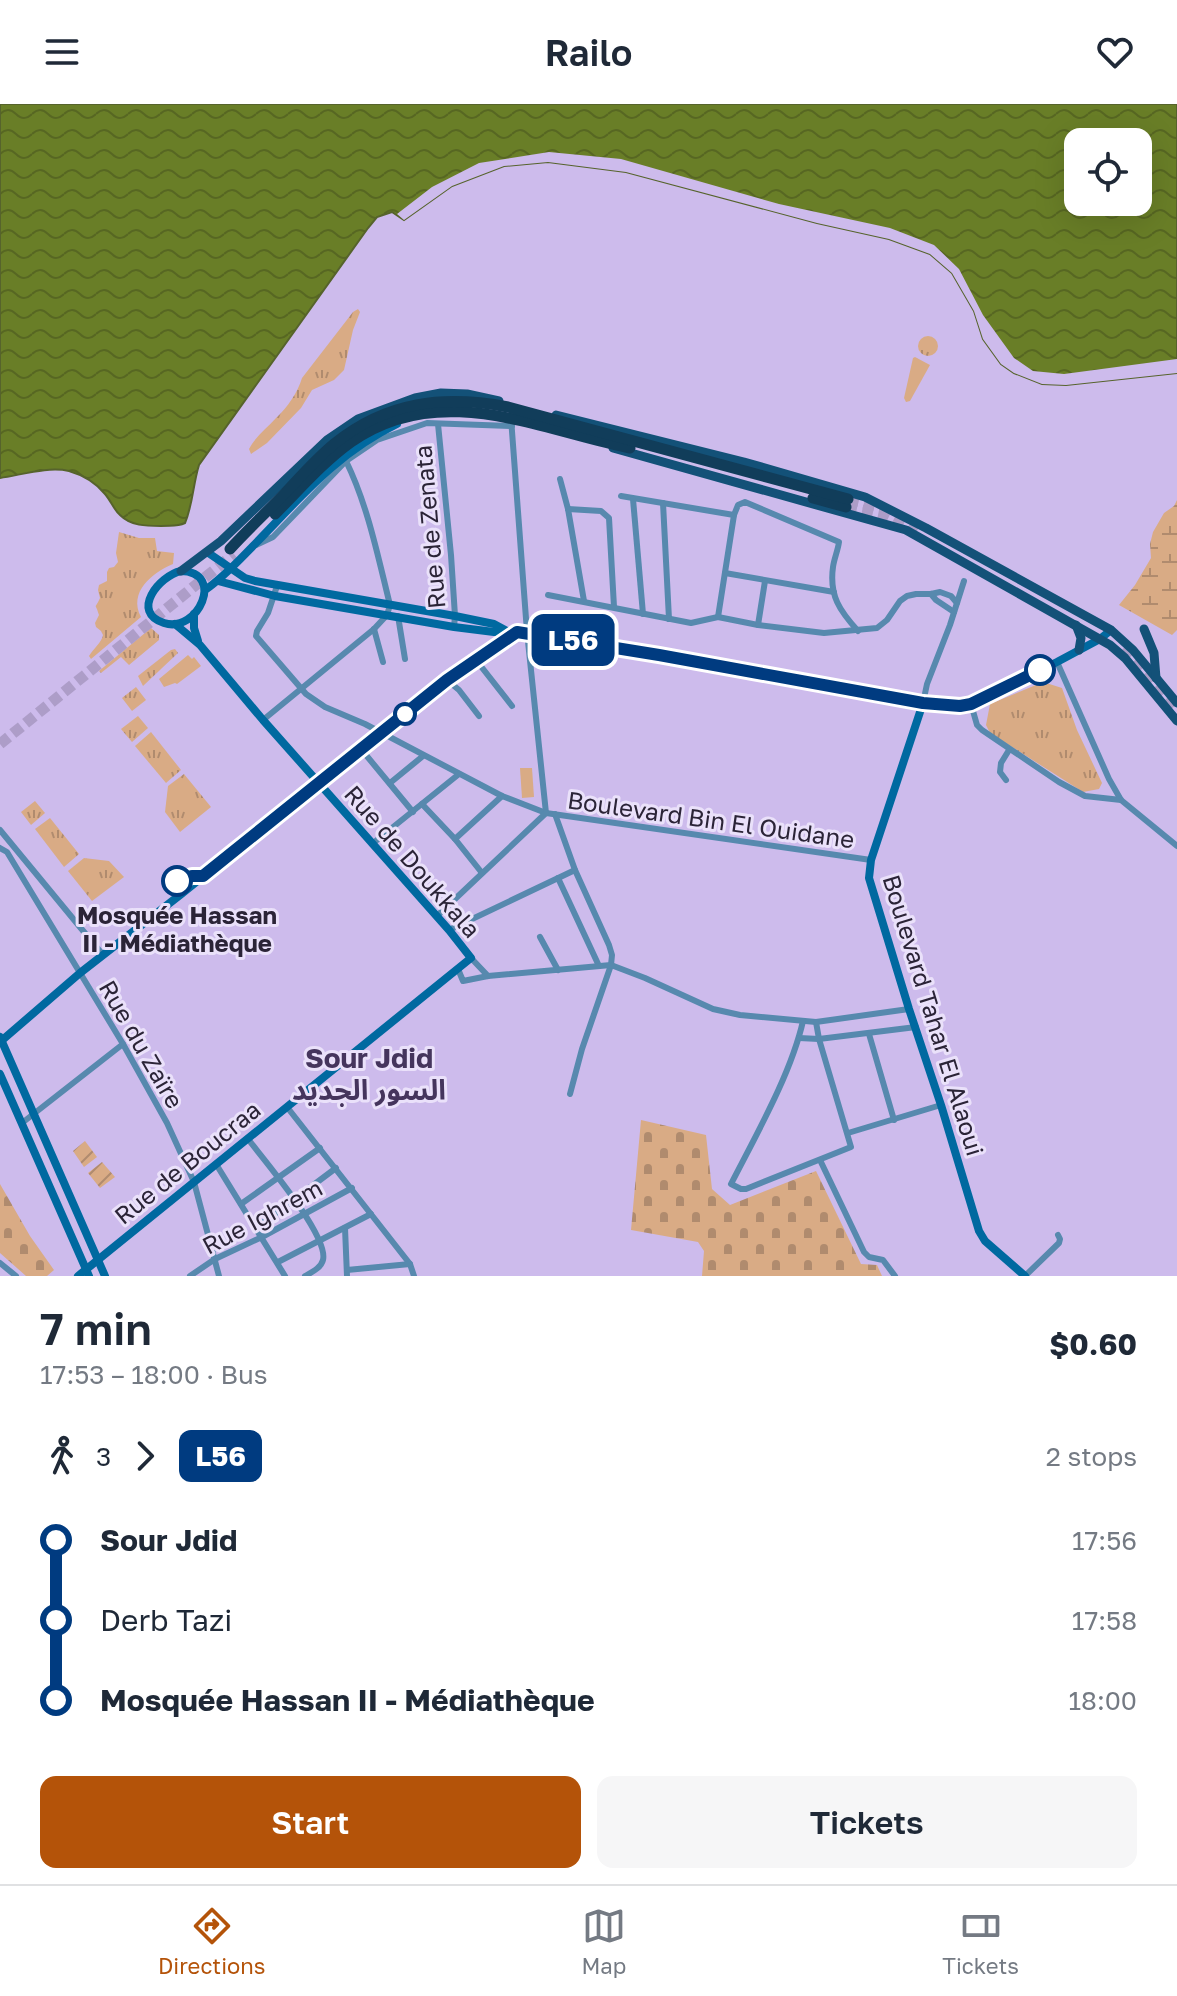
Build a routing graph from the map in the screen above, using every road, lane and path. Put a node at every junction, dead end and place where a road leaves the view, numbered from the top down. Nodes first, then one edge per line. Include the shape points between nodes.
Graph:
1 (386, 411) junction
2 (437, 418) junction
3 (512, 422) junction
4 (593, 435) junction
5 (346, 461) junction
6 (560, 479) dead end
7 (621, 496) dead end
8 (868, 498) junction
9 (633, 499) junction
10 (663, 503) junction
11 (847, 503) tunnel mouth
12 (568, 509) junction
13 (734, 515) junction
14 (863, 517) junction
15 (253, 546) junction
16 (207, 552) junction
17 (231, 569) junction
18 (181, 571) junction
19 (725, 573) junction
20 (218, 581) junction
21 (765, 581) junction
22 (964, 581) dead end
23 (205, 590) junction
24 (276, 591) junction
25 (834, 592) junction
26 (931, 594) junction
27 (548, 595) dead end
28 (584, 601) junction
29 (957, 603) junction
30 (614, 607) junction
31 (389, 610) junction
32 (954, 612) junction
33 (194, 614) junction
34 (643, 614) junction
35 (398, 616) junction
36 (455, 616) junction
37 (718, 617) junction
38 (669, 619) junction
39 (175, 624) junction
40 (758, 625) junction
41 (1076, 625) junction
42 (454, 627) junction
43 (374, 629) junction
44 (1144, 629) dead end
45 (1111, 630) junction
46 (858, 631) junction
47 (517, 632) junction
48 (1100, 639) junction
49 (200, 645) junction
50 (1079, 650) junction
51 (405, 659) dead end
52 (476, 660) junction
53 (383, 662) dead end
54 (1057, 662) junction
55 (1156, 678) junction
56 (447, 680) junction
57 (302, 689) junction
58 (923, 703) junction
59 (1177, 703) edge
60 (971, 704) junction
61 (512, 706) dead end
62 (479, 716) dead end
63 (263, 720) junction
64 (1177, 721) edge
65 (381, 733) junction
66 (361, 749) junction
67 (1009, 750) junction
68 (423, 756) junction
69 (459, 774) junction
70 (1006, 780) dead end
71 (320, 783) junction
72 (390, 783) junction
73 (502, 796) junction
74 (1121, 800) junction
75 (422, 804) junction
76 (413, 812) junction
77 (546, 813) junction
78 (555, 814) junction
79 (0, 830) edge
80 (455, 839) junction
81 (372, 844) junction
82 (1177, 846) edge
83 (0, 848) edge
84 (871, 860) junction
85 (575, 870) junction
86 (482, 873) junction
87 (558, 878) junction
88 (437, 916) junction
89 (449, 930) junction
90 (540, 937) dead end
91 (103, 955) junction
92 (471, 958) junction
93 (611, 965) junction
94 (599, 966) junction
95 (458, 969) junction
96 (558, 970) junction
97 (80, 973) junction
98 (488, 976) junction
99 (909, 1009) junction
100 (803, 1021) junction
101 (816, 1022) junction
102 (916, 1027) junction
103 (869, 1034) junction
104 (799, 1038) junction
105 (819, 1039) junction
106 (1, 1040) edge
107 (123, 1044) junction
108 (0, 1074) edge
109 (570, 1094) dead end
110 (941, 1105) junction
111 (287, 1107) junction
112 (34, 1114) junction
113 (894, 1120) junction
114 (22, 1123) junction
115 (848, 1133) junction
116 (248, 1139) junction
117 (320, 1148) junction
118 (820, 1160) junction
119 (216, 1164) junction
120 (336, 1168) junction
121 (62, 1177) junction
122 (278, 1179) junction
123 (194, 1182) junction
124 (48, 1183) junction
125 (352, 1188) junction
126 (294, 1200) junction
127 (241, 1204) junction
128 (304, 1214) junction
129 (371, 1214) junction
130 (256, 1228) junction
131 (345, 1228) junction
132 (1058, 1235) dead end
133 (262, 1237) junction
134 (320, 1241) junction
135 (215, 1259) junction
136 (98, 1260) junction
137 (278, 1262) junction
138 (0, 1263) edge
139 (410, 1264) junction
140 (366, 1272) edge
141 (88, 1273) edge
142 (347, 1273) edge
143 (16, 1276) edge
144 (78, 1276) edge
145 (105, 1276) edge
146 (190, 1276) edge
147 (219, 1276) edge
148 (285, 1276) edge
149 (305, 1276) edge
150 (414, 1276) edge
151 (895, 1276) edge
152 (1025, 1276) edge

1 - 2 highway via 334,444 232,551 348,444 409,416
1 - 4 highway via 433,402 476,402
1 - 8 main road via 428,394 477,396 662,440
1 - 16 main road via 358,419 327,440
2 - 3 highway via 474,411
2 - 5 street, Rue de Zenata via 390,435
2 - 15 street via 397,424 361,443
2 - 36 street, Rue de Zenata
3 - 4 highway
3 - 47 street
4 - 11 highway
4 - 14 main road via 618,451
5 - 15 street, Rue de Zenata via 273,537
5 - 31 street via 361,495
6 - 12 street
7 - 9 street
8 - 14 main road via 874,510
8 - 14 main road via 858,502 856,510
8 - 45 main road
9 - 10 street
9 - 34 street
10 - 13 street
10 - 38 street
12 - 28 street
12 - 30 street via 601,511 609,518
13 - 19 street
13 - 25 street via 745,502 838,540
14 - 41 main road via 906,530
15 - 17 street
16 - 17 street
16 - 18 main road
17 - 20 street
17 - 24 street
18 - 23 street via 199,578
18 - 39 street via 165,577 150,597 156,619
19 - 21 street
19 - 37 street
20 - 23 street
20 - 24 street
21 - 25 street
21 - 40 street
22 - 29 street
23 - 33 street
24 - 31 street
24 - 57 street, Boulevard Bin El Ouidane via 256,636
25 - 46 street
26 - 29 street via 946,594
26 - 32 street
26 - 46 street via 907,596 882,626
27 - 28 street
28 - 30 street
29 - 32 street
30 - 34 street
31 - 35 street
31 - 36 street
31 - 43 street
32 - 58 street
33 - 39 street
33 - 49 street, Rue de Doukkala
34 - 38 street
35 - 42 street
35 - 51 street
36 - 42 street, Rue de Zenata
36 - 47 street
37 - 38 street via 697,623
37 - 40 street
39 - 49 street, Rue de Doukkala
40 - 46 street via 824,633
41 - 48 main road
41 - 50 main road
42 - 47 street
43 - 53 street
43 - 57 street
44 - 55 main road via 1154,653
45 - 48 street
45 - 55 main road
47 - 52 street
47 - 58 street
47 - 77 street
48 - 50 street
48 - 64 main road via 1117,649
49 - 63 street, Rue de Doukkala
50 - 54 street
52 - 56 street
52 - 61 street
54 - 60 street
54 - 74 street
55 - 59 main road
56 - 62 street
56 - 65 street
57 - 63 street
57 - 65 street, Boulevard Bin El Ouidane via 325,707
58 - 60 street
58 - 84 street, Boulevard Tahar El Alaoui
60 - 67 street via 977,725
63 - 71 street, Rue de Doukkala
65 - 66 street
65 - 68 street, Boulevard Bin El Ouidane
66 - 71 street
66 - 72 street
67 - 70 street via 1000,772
67 - 74 street via 1085,796
68 - 69 street, Boulevard Bin El Ouidane
68 - 72 street
69 - 73 street, Boulevard Bin El Ouidane
69 - 75 street
71 - 81 street, Rue de Doukkala
71 - 91 street
72 - 76 street
73 - 77 street, Boulevard Bin El Ouidane
73 - 80 street
74 - 82 street
75 - 76 street
75 - 80 street
76 - 81 street
77 - 78 street, Boulevard Bin El Ouidane
77 - 86 street
78 - 84 street, Boulevard Bin El Ouidane
78 - 85 street
79 - 91 street
80 - 86 street
81 - 88 street, Rue de Doukkala
83 - 97 street, Rue du Zaïre
84 - 99 street, Boulevard Tahar El Alaoui via 871,887
85 - 87 street
85 - 93 street via 609,945
86 - 88 street
87 - 89 street
87 - 94 street
88 - 89 street, Rue de Doukkala
89 - 92 street, Rue de Doukkala
90 - 96 street
91 - 97 street
92 - 95 street, Rue de Boucraa
92 - 98 street
93 - 94 street
93 - 100 street via 713,1009
93 - 109 street
94 - 96 street
95 - 98 street via 463,981
95 - 111 street, Rue de Boucraa
96 - 98 street
97 - 106 street
97 - 107 street, Rue du Zaïre
99 - 101 street
99 - 102 street, Boulevard Tahar El Alaoui
100 - 101 street
100 - 104 street
101 - 105 street
102 - 103 street
102 - 110 street, Boulevard Tahar El Alaoui
103 - 105 street
103 - 113 street
104 - 105 street
104 - 118 street via 731,1184 746,1189
105 - 115 street
106 - 112 street
107 - 112 street
107 - 123 street, Rue du Zaïre
108 - 114 street
110 - 113 street
110 - 152 street, Boulevard Tahar El Alaoui via 981,1235
111 - 116 street, Rue de Boucraa
111 - 117 street
112 - 114 street
112 - 121 street
113 - 115 street
114 - 124 street
115 - 118 street via 851,1147
116 - 119 street, Rue de Boucraa
116 - 122 street
117 - 120 street
117 - 122 street
118 - 151 street via 864,1252 883,1260
119 - 123 street, Rue de Boucraa
119 - 127 street
120 - 125 street
120 - 126 street
121 - 124 street
121 - 136 street
122 - 126 street
122 - 127 street
123 - 135 street, Rue du Zaïre
123 - 136 street, Rue de Boucraa
124 - 141 street
125 - 128 street, Rue Ighrem
125 - 129 street
126 - 128 street
126 - 130 street
127 - 130 street
128 - 133 street, Rue Ighrem
128 - 134 street
129 - 131 street
129 - 139 street
130 - 133 street
131 - 134 street
131 - 142 street
132 - 152 street via 1059,1243
133 - 135 street, Rue Ighrem
133 - 137 street
134 - 137 street
134 - 149 street via 320,1267
135 - 146 street, Rue Ighrem
135 - 147 street, Rue du Zaïre
136 - 141 street, Rue de Boucraa
136 - 145 street
137 - 148 street
138 - 143 street
139 - 140 street
139 - 150 street
140 - 142 street
141 - 144 street, Rue de Boucraa

